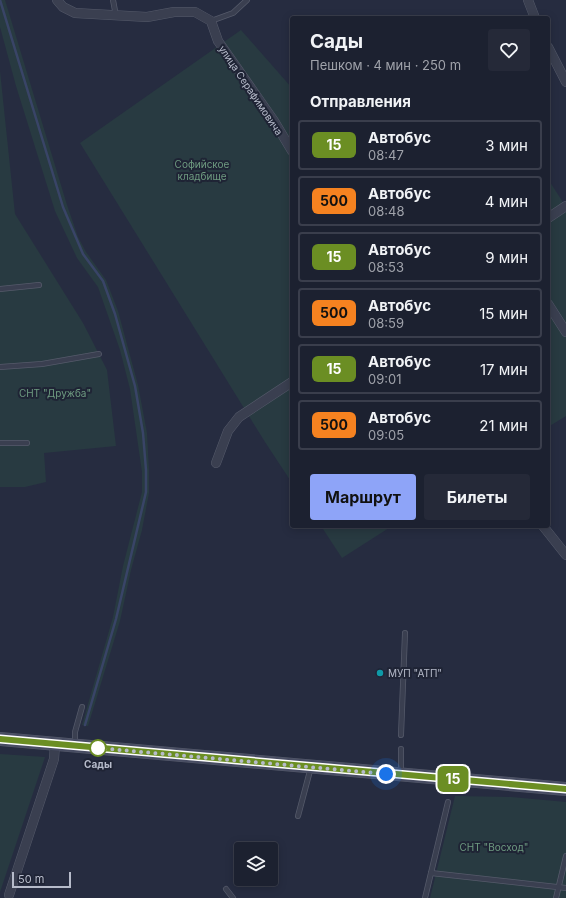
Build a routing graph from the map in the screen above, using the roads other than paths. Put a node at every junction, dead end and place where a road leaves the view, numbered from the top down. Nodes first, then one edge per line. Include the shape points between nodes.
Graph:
1 (57, 0) edge
2 (113, 0) edge
3 (247, 0) edge
4 (528, 0) edge
5 (116, 16) junction
6 (534, 16) edge
7 (211, 21) junction
8 (550, 51) edge
9 (566, 82) edge
10 (290, 148) edge
11 (566, 206) edge
12 (550, 217) edge
13 (39, 286) dead end
14 (0, 289) edge
15 (550, 307) edge
16 (566, 332) edge
17 (99, 354) dead end
18 (0, 367) edge
19 (290, 383) edge
20 (0, 443) edge
21 (27, 443) dead end
22 (216, 463) dead end
23 (545, 528) edge
24 (566, 555) edge
25 (405, 633) dead end
26 (82, 707) dead end
27 (401, 735) dead end
28 (0, 739) edge
29 (55, 744) junction
30 (74, 746) junction
31 (401, 750) dead end
32 (311, 766) junction
33 (401, 775) junction
34 (566, 789) edge
35 (448, 802) dead end
36 (298, 816) dead end
37 (566, 856) edge
38 (431, 873) junction
39 (558, 888) junction
40 (566, 888) edge
41 (226, 889) dead end
42 (9, 895) dead end
43 (234, 898) edge
44 (424, 898) edge
45 (556, 898) edge

1 - 5 street via 63,7 75,13
2 - 5 lane
3 - 7 lane via 233,13
4 - 6 street
5 - 7 street via 147,17 174,12 195,12
7 - 10 street, улица Серафимовича via 218,42
8 - 9 street
11 - 12 street
13 - 14 lane
15 - 16 street
17 - 18 lane via 42,364
19 - 22 street via 239,417 228,431
20 - 21 lane
23 - 24 street
25 - 27 lane
26 - 30 lane
28 - 29 main road
29 - 30 main road
29 - 42 street via 54,759
30 - 32 main road
31 - 33 lane
32 - 33 main road
32 - 36 lane
33 - 34 main road
35 - 38 lane
37 - 39 lane
38 - 39 lane
38 - 44 lane
39 - 40 lane
39 - 45 lane
41 - 43 lane

